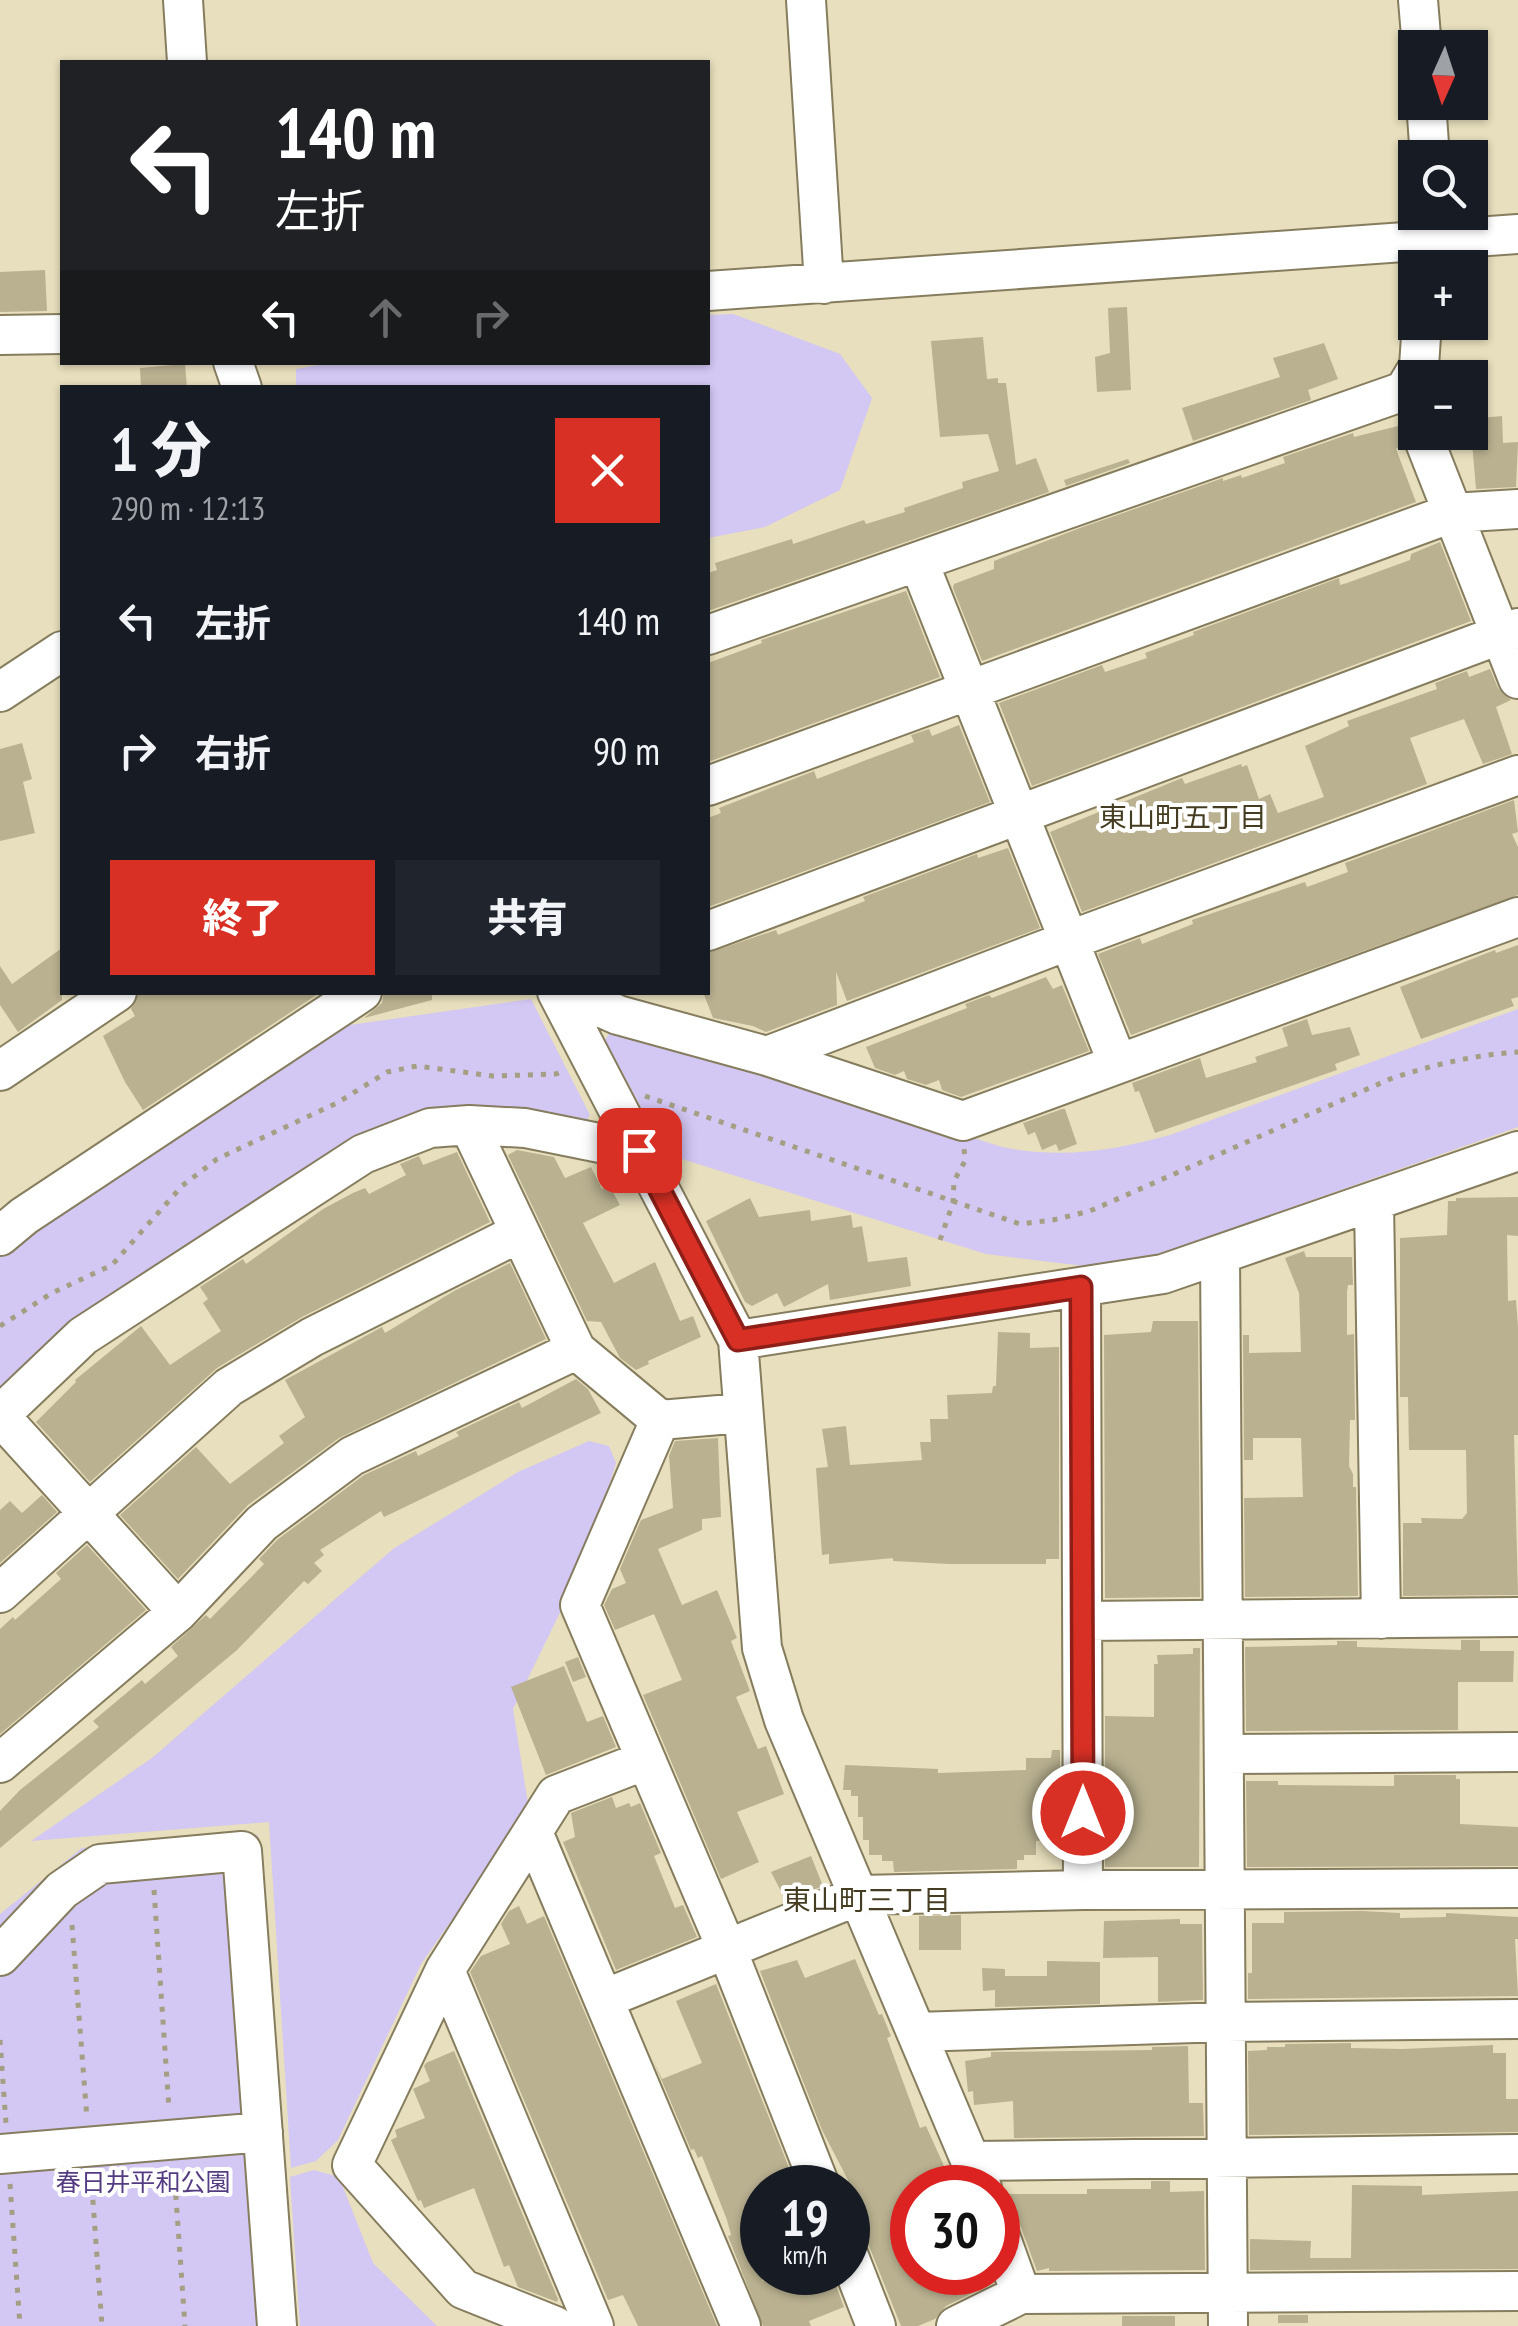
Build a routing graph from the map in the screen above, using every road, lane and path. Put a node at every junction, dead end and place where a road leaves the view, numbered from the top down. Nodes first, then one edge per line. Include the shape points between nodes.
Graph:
1 (183, 0) edge
2 (806, 0) edge
3 (1418, 0) edge
4 (1420, 30) edge
5 (188, 60) edge
6 (1518, 234) edge
7 (1433, 240) edge
8 (824, 284) junction
9 (710, 292) edge
10 (60, 334) edge
11 (0, 335) edge
12 (1398, 409) edge
13 (1427, 450) edge
14 (1518, 509) edge
15 (1452, 513) junction
16 (919, 563) junction
17 (1509, 632) edge
18 (710, 634) edge
19 (60, 652) edge
20 (1518, 679) edge
21 (968, 688) junction
22 (0, 692) edge
23 (1518, 776) edge
24 (710, 785) edge
25 (1018, 815) junction
26 (1518, 917) edge
27 (710, 929) edge
28 (1070, 940) junction
29 (113, 995) edge
30 (357, 995) edge
31 (559, 995) edge
32 (573, 995) edge
33 (1518, 1052) edge
34 (768, 1056) junction
35 (592, 1059) junction
36 (1118, 1064) junction
37 (0, 1071) edge
38 (646, 1096) dead end
39 (963, 1120) junction
40 (470, 1126) junction
41 (639, 1150) junction
42 (1518, 1151) edge
43 (952, 1203) junction
44 (1374, 1203) junction
45 (519, 1233) junction
46 (0, 1236) edge
47 (940, 1240) dead end
48 (1220, 1256) junction
49 (1081, 1287) junction
50 (0, 1326) edge
51 (738, 1340) junction
52 (576, 1350) junction
53 (743, 1413) junction
54 (0, 1415) edge
55 (660, 1420) junction
56 (88, 1512) junction
57 (0, 1593) edge
58 (178, 1612) junction
59 (1518, 1617) edge
60 (1222, 1620) junction
61 (1381, 1620) junction
62 (1083, 1621) junction
63 (1518, 1752) edge
64 (1224, 1754) junction
65 (646, 1760) junction
66 (0, 1763) edge
67 (533, 1832) junction
68 (152, 1860) junction
69 (1518, 1888) edge
70 (62, 1890) junction
71 (1084, 1890) junction
72 (1222, 1891) junction
73 (860, 1895) junction
74 (726, 1947) junction
75 (0, 1956) edge
76 (445, 1970) junction
77 (604, 1999) junction
78 (1518, 2019) edge
79 (1226, 2022) junction
80 (916, 2032) junction
81 (264, 2132) junction
82 (172, 2140) junction
83 (88, 2146) junction
84 (0, 2154) edge
85 (1518, 2154) edge
86 (1228, 2157) junction
87 (812, 2165) edge
88 (973, 2165) edge
89 (1020, 2171) edge
90 (1518, 2291) edge
91 (1021, 2294) joint
92 (864, 2295) edge
93 (1228, 2309) edge
94 (102, 2326) edge
95 (184, 2326) edge
96 (277, 2326) edge
97 (555, 2326) edge
98 (594, 2326) edge
99 (741, 2326) edge
100 (876, 2326) edge
101 (956, 2326) edge

1 - 5 street
2 - 8 street
3 - 4 street
6 - 7 street
7 - 8 street
8 - 9 street
10 - 11 street
12 - 16 street
13 - 15 street
14 - 15 street
15 - 17 street
15 - 21 street
16 - 18 street
16 - 21 street
17 - 20 street
17 - 25 street
19 - 22 street
21 - 24 street
21 - 25 street
23 - 28 street
25 - 27 street
25 - 28 street
26 - 36 street
28 - 34 street
28 - 36 street
29 - 37 street
30 - 46 street
31 - 35 street
32 - 34 street via 618,1015
33 - 43 path via 1448,1062 1390,1080 1090,1211 1020,1224
34 - 39 street
35 - 41 street
35 - 50 path via 556,1074 493,1076 417,1066 388,1072 217,1159 182,1186 112,1265
36 - 39 street
38 - 43 path
39 - 43 path via 965,1160
40 - 41 street via 525,1128
40 - 45 street
40 - 54 street via 430,1128 363,1154 83,1336
41 - 51 street
42 - 44 street
43 - 47 path
44 - 48 street
44 - 61 street
45 - 52 street
45 - 56 street via 229,1387
48 - 49 street via 1163,1274
48 - 60 street
49 - 51 street
49 - 62 street
51 - 53 street
52 - 55 street
52 - 58 street via 352,1456 262,1522
53 - 55 street
53 - 73 street via 762,1648 784,1720
54 - 56 street
55 - 65 street via 580,1605
56 - 57 street
56 - 58 street
58 - 66 street
59 - 61 street
60 - 61 street
60 - 62 street
60 - 64 street
62 - 71 street
63 - 64 street
64 - 72 street
65 - 67 street via 556,1796
65 - 74 street
67 - 76 street
67 - 77 street
68 - 70 street via 100,1864
68 - 81 street via 242,1851
68 - 82 path
69 - 72 street
70 - 75 street
70 - 83 path via 70,1900
71 - 72 street
71 - 73 street
72 - 79 street
73 - 74 street
73 - 80 street
74 - 77 street
74 - 87 street
76 - 97 street via 352,2165 463,2289
76 - 98 street
77 - 99 street
78 - 79 street
79 - 80 street
79 - 86 street
80 - 88 street
81 - 82 street
81 - 96 street
82 - 83 street
82 - 95 path
83 - 84 street
83 - 94 path
85 - 86 street
86 - 89 street
86 - 93 street
90 - 93 street
91 - 93 street
91 - 101 street
92 - 100 street

